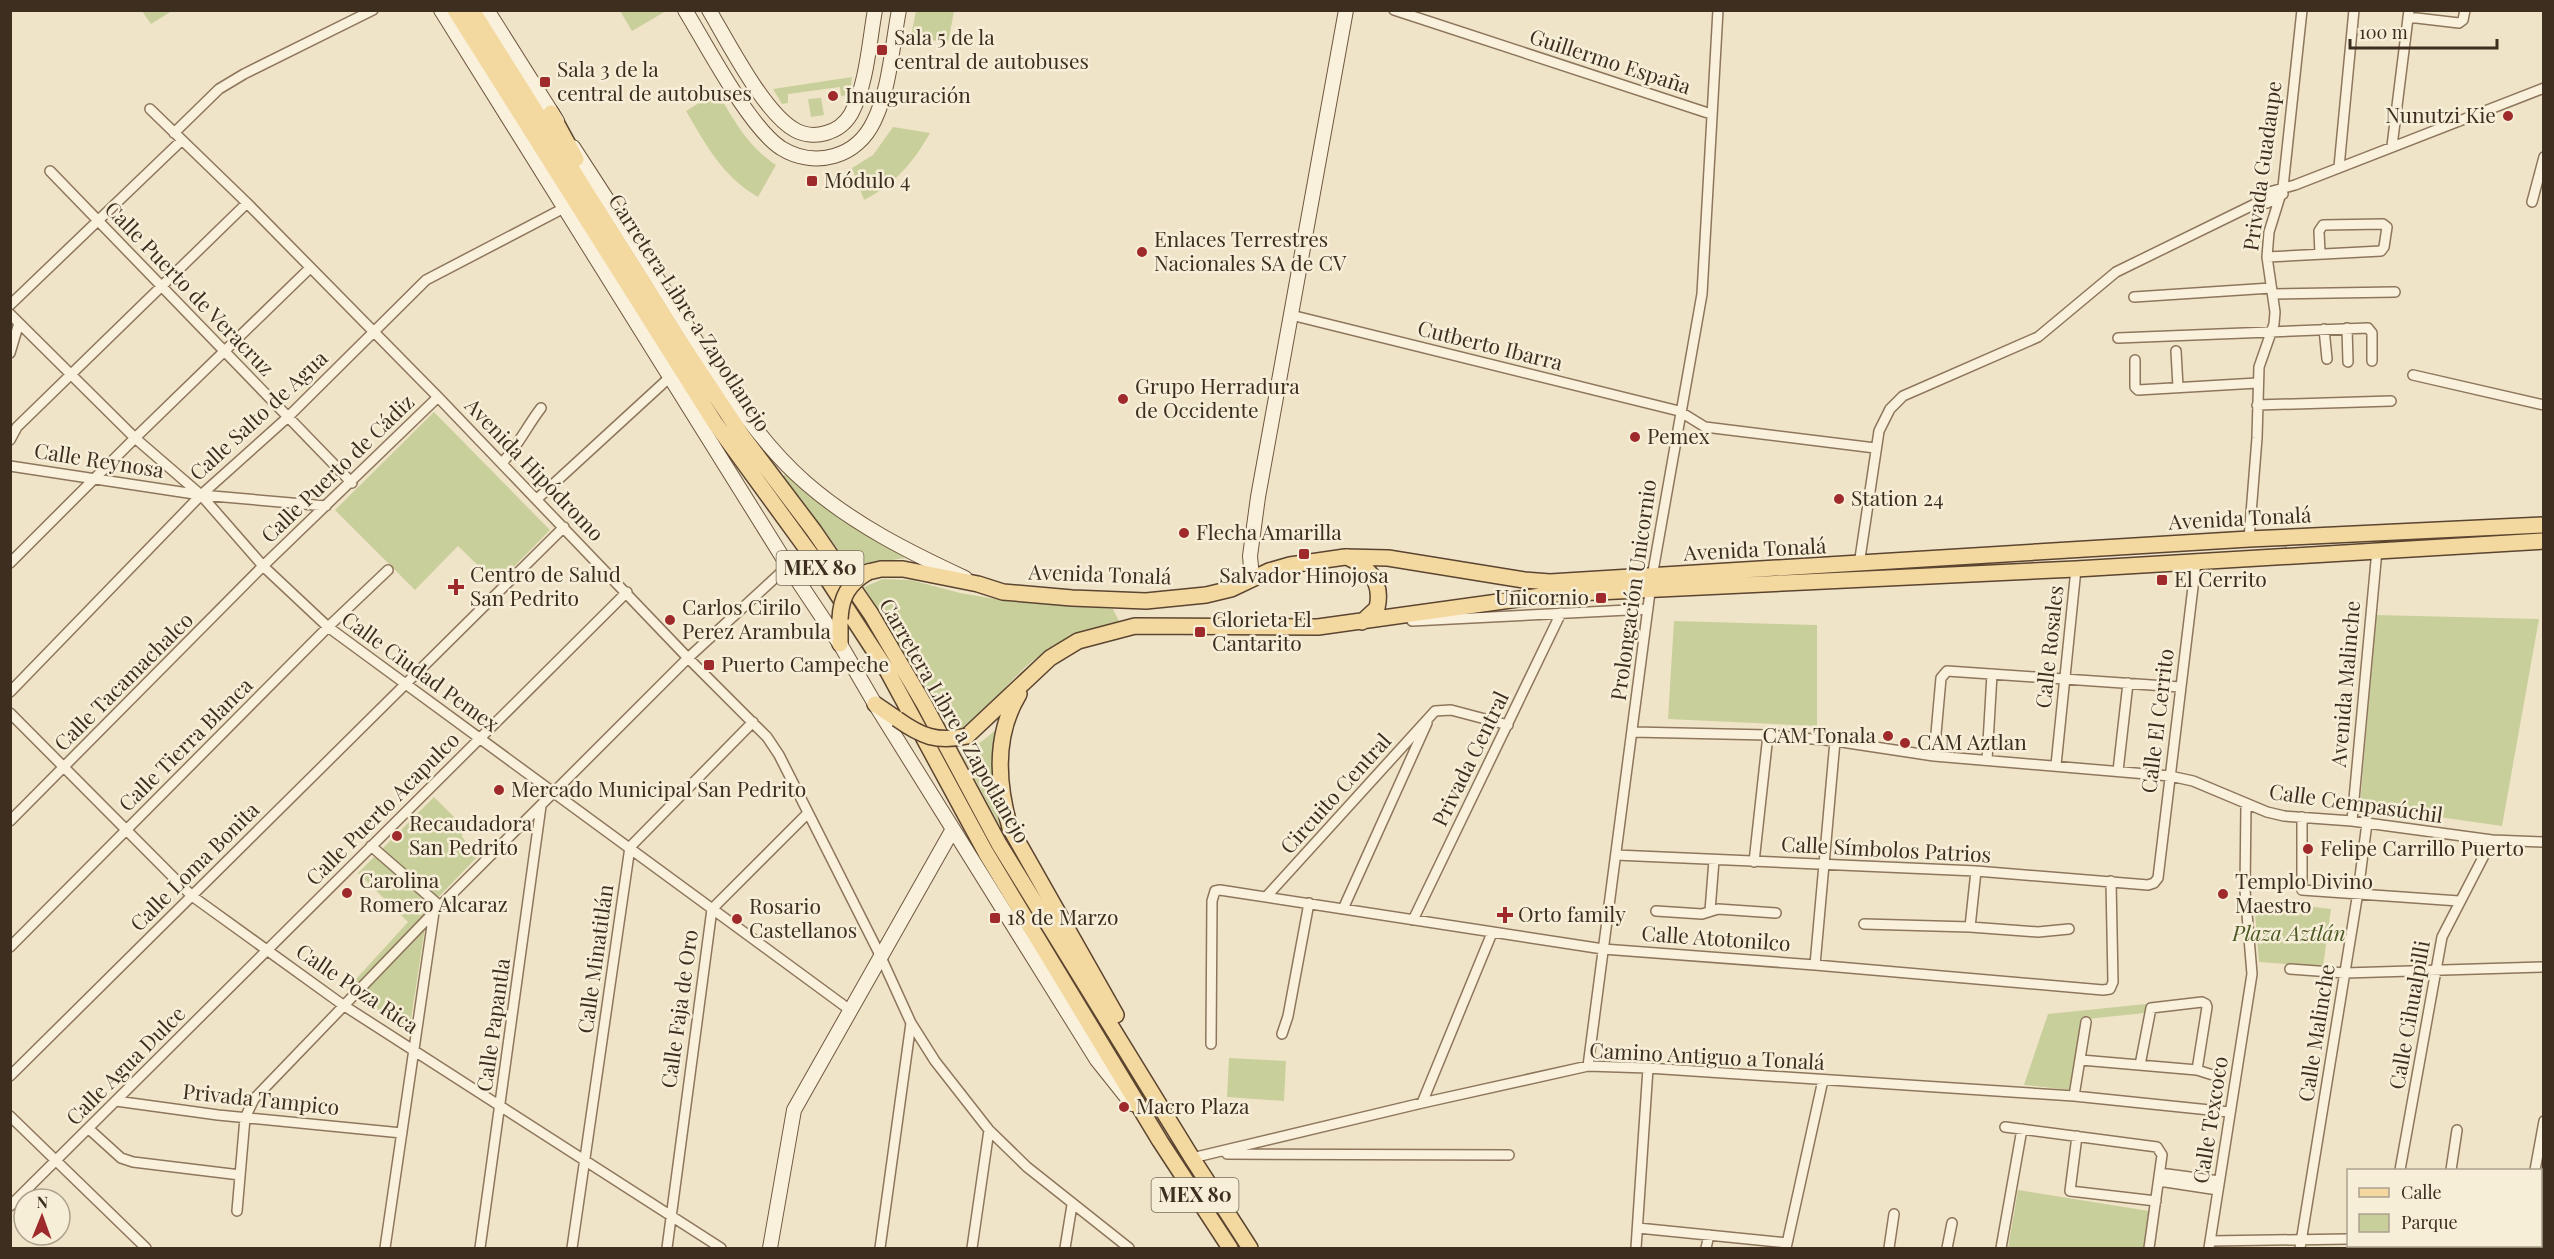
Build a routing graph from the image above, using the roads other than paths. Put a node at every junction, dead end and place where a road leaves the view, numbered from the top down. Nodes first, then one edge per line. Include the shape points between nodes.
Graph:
1 (373, 10) edge
2 (441, 10) edge
3 (455, 10) edge
4 (472, 10) edge
5 (487, 10) edge
6 (685, 10) edge
7 (709, 10) edge
8 (875, 10) edge
9 (899, 10) edge
10 (1346, 10) edge
11 (1394, 10) edge
12 (1718, 10) edge
13 (2302, 10) edge
14 (2354, 10) edge
15 (2465, 10) edge
16 (2409, 14) edge
17 (2544, 88) edge
18 (150, 109) dead end
19 (551, 113) junction
20 (1711, 114) junction
21 (177, 137) junction
22 (2392, 146) junction
23 (2544, 157) edge
24 (2339, 167) junction
25 (50, 171) dead end
26 (2282, 191) junction
27 (2532, 202) dead end
28 (247, 203) junction
29 (564, 208) junction
30 (98, 221) junction
31 (618, 243) junction
32 (2319, 254) junction
33 (2267, 257) junction
34 (310, 268) junction
35 (161, 286) junction
36 (2272, 291) junction
37 (2395, 292) dead end
38 (2134, 297) dead end
39 (10, 305) edge
40 (10, 314) edge
41 (1291, 315) junction
42 (19, 323) junction
43 (2347, 328) junction
44 (2324, 329) junction
45 (374, 332) junction
46 (2270, 333) junction
47 (2118, 338) dead end
48 (2176, 351) dead end
49 (225, 352) junction
50 (10, 353) edge
51 (2326, 359) dead end
52 (2135, 360) dead end
53 (2372, 361) dead end
54 (2348, 362) dead end
55 (70, 374) junction
56 (2413, 375) dead end
57 (670, 377) junction
58 (2257, 383) junction
59 (2178, 387) junction
60 (438, 397) junction
61 (2391, 401) dead end
62 (2258, 405) junction
63 (2544, 405) edge
64 (540, 408) dead end
65 (1679, 411) junction
66 (288, 417) junction
67 (135, 438) junction
68 (10, 440) edge
69 (1875, 448) junction
70 (502, 463) junction
71 (10, 466) edge
72 (96, 478) junction
73 (352, 483) junction
74 (201, 495) junction
75 (537, 499) junction
76 (326, 506) junction
77 (2544, 525) edge
78 (564, 527) junction
79 (2248, 539) junction
80 (2544, 541) edge
81 (2377, 550) junction
82 (1345, 557) junction
83 (2196, 562) junction
84 (10, 563) edge
85 (1859, 565) junction
86 (263, 566) junction
87 (788, 566) junction
88 (2076, 569) junction
89 (388, 570) dead end
90 (1252, 578) junction
91 (1651, 583) junction
92 (978, 584) junction
93 (627, 592) junction
94 (1648, 609) junction
95 (1561, 614) junction
96 (1369, 621) junction
97 (328, 627) junction
98 (840, 644) junction
99 (687, 658) junction
100 (1992, 674) junction
101 (1028, 678) junction
102 (2064, 680) junction
103 (2128, 683) junction
104 (405, 684) junction
105 (2180, 687) junction
106 (10, 692) edge
107 (875, 704) junction
108 (10, 713) edge
109 (1431, 714) junction
110 (753, 722) junction
111 (1508, 725) junction
112 (1633, 732) junction
113 (1768, 735) junction
114 (480, 738) junction
115 (1835, 741) junction
116 (1934, 756) junction
117 (1987, 760) junction
118 (2056, 765) junction
119 (65, 768) junction
120 (2118, 771) junction
121 (2170, 776) junction
122 (553, 791) junction
123 (2246, 805) junction
124 (541, 806) junction
125 (808, 813) junction
126 (2302, 817) junction
127 (10, 821) edge
128 (2352, 821) junction
129 (2367, 823) junction
130 (952, 829) junction
131 (126, 830) junction
132 (2492, 840) junction
133 (2544, 842) edge
134 (371, 846) junction
135 (630, 847) junction
136 (1616, 855) junction
137 (1714, 860) junction
138 (1754, 862) junction
139 (1823, 864) junction
140 (1976, 871) junction
141 (2111, 881) junction
142 (2154, 883) joint
143 (2358, 892) junction
144 (192, 896) junction
145 (1266, 897) junction
146 (2459, 901) junction
147 (1309, 903) junction
148 (437, 909) junction
149 (712, 909) junction
150 (1343, 909) junction
151 (1656, 911) dead end
152 (1710, 911) junction
153 (1776, 913) dead end
154 (1413, 920) junction
155 (1864, 924) dead end
156 (1970, 927) junction
157 (2068, 929) dead end
158 (1492, 933) junction
159 (10, 946) edge
160 (1603, 949) junction
161 (267, 950) junction
162 (880, 956) junction
163 (1815, 965) junction
164 (2544, 967) edge
165 (2290, 969) dead end
166 (2435, 971) junction
167 (2344, 973) junction
168 (343, 1005) junction
169 (850, 1010) junction
170 (2086, 1022) dead end
171 (910, 1023) junction
172 (1282, 1034) dead end
173 (1211, 1044) dead end
174 (414, 1049) junction
175 (2081, 1060) junction
176 (2140, 1065) junction
177 (1588, 1066) junction
178 (1648, 1068) junction
179 (2197, 1070) junction
180 (10, 1076) edge
181 (2216, 1076) dead end
182 (1823, 1080) junction
183 (2074, 1096) junction
184 (116, 1101) junction
185 (1422, 1103) junction
186 (501, 1108) junction
187 (2229, 1112) junction
188 (10, 1116) edge
189 (245, 1118) junction
190 (2544, 1120) edge
191 (2005, 1127) dead end
192 (88, 1129) junction
193 (2022, 1129) junction
194 (989, 1130) junction
195 (2457, 1131) dead end
196 (402, 1133) junction
197 (2078, 1136) junction
198 (1160, 1141) junction
199 (1189, 1153) junction
200 (1211, 1154) junction
201 (1509, 1155) dead end
202 (56, 1161) junction
203 (584, 1162) junction
204 (2400, 1169) edge
205 (2451, 1169) edge
206 (2535, 1169) edge
207 (240, 1174) junction
208 (2159, 1177) junction
209 (2218, 1186) junction
210 (2156, 1201) junction
211 (1072, 1205) junction
212 (10, 1206) edge
213 (237, 1211) dead end
214 (1894, 1214) dead end
215 (671, 1217) junction
216 (1952, 1223) dead end
217 (1638, 1228) junction
218 (1709, 1235) junction
219 (2347, 1239) edge
220 (1247, 1243) edge
221 (2300, 1244) edge
222 (2210, 1245) edge
223 (1786, 1246) edge
224 (146, 1248) edge
225 (385, 1248) edge
226 (480, 1248) edge
227 (572, 1248) edge
228 (667, 1248) edge
229 (721, 1248) edge
230 (770, 1248) edge
231 (880, 1248) edge
232 (972, 1248) edge
233 (1065, 1248) edge
234 (1129, 1248) edge
235 (1230, 1248) edge
236 (1260, 1248) edge
237 (1636, 1248) edge
238 (1706, 1248) edge
239 (1889, 1248) edge
240 (1947, 1248) edge
241 (2001, 1248) edge
242 (2150, 1248) edge

1 - 21 street via 219,89
2 - 29 main road, Carretera Libre a Zapotlanejo
3 - 198 main road, Carretera Libre a Zapotlanejo / MEX 80 via 715,423 817,563 888,672 986,853
4 - 31 main road, Carretera Libre a Zapotlanejo / MEX 80
5 - 19 main road, Carretera Libre a Zapotlanejo
6 - 9 main road via 764,132 788,152 818,158 848,150 870,129 886,79
7 - 8 main road via 778,116 795,130 812,135 836,130 852,112
10 - 41 main road
11 - 20 street, Guillermo España
12 - 20 street, Prolongación Unicornio
13 - 26 street, Privada Guadaupe
14 - 24 street
15 - 16 street via 2459,23
16 - 22 street
17 - 22 street
18 - 21 street, Avenida Hipódromo
19 - 31 main road
19 - 92 main road, Carretera Libre a Zapotlanejo via 722,382 765,441 805,482 870,529
20 - 65 street, Prolongación Unicornio via 1702,294
21 - 28 street, Avenida Hipódromo
21 - 30 street
22 - 24 street
23 - 27 street
24 - 26 street
25 - 30 street, Calle Puerto de Veracruz
26 - 33 street, Privada Guadaupe via 2269,232
26 - 69 street via 2267,203 2255,204 2116,272 2038,337 1904,396 1890,409
28 - 34 street, Avenida Hipódromo
28 - 35 street
29 - 45 street, Calle Salto de Agua via 426,280
29 - 57 main road, Carretera Libre a Zapotlanejo
30 - 35 street, Calle Puerto de Veracruz
30 - 39 street
31 - 199 main road, Carretera Libre a Zapotlanejo / MEX 80 via 743,437 871,614 999,844
32 - 32 street via 2319,231 2323,225 2387,227 2381,251
32 - 33 street
33 - 36 street, Privada Guadaupe
34 - 45 street, Avenida Hipódromo
34 - 49 street
35 - 49 street, Calle Puerto de Veracruz
35 - 55 street
36 - 37 street
36 - 38 street
36 - 46 street, Privada Guadaupe via 2275,312
40 - 42 street, Calle Ciudad Pemex
41 - 65 street, Cutberto Ibarra
41 - 90 main road via 1258,496 1250,556
42 - 50 street
42 - 55 street, Calle Ciudad Pemex
43 - 44 street
43 - 53 street via 2371,329
43 - 54 street
44 - 46 street
44 - 51 street
45 - 60 street, Avenida Hipódromo
45 - 66 street, Calle Salto de Agua
46 - 47 street
46 - 58 street, Privada Guadaupe
48 - 59 street
49 - 66 street, Calle Puerto de Veracruz
49 - 67 street
52 - 59 street via 2136,389
55 - 67 street, Calle Ciudad Pemex
55 - 68 street via 17,427
56 - 63 street
57 - 75 street
57 - 87 main road, Carretera Libre a Zapotlanejo
58 - 59 street
58 - 62 street, Privada Guadaupe
60 - 70 street, Avenida Hipódromo
60 - 73 street, Calle Puerto de Cádiz
61 - 62 street
62 - 79 street, Privada Guadaupe
64 - 70 street
65 - 69 street, Cutberto Ibarra via 1705,427
65 - 91 street, Prolongación Unicornio
66 - 73 street, Calle Puerto de Veracruz
66 - 74 street, Calle Salto de Agua
67 - 72 street
67 - 74 street, Calle Ciudad Pemex
69 - 85 street
70 - 75 street, Avenida Hipódromo
71 - 72 street, Calle Reynosa
72 - 74 street, Calle Reynosa
72 - 84 street
73 - 76 street, Calle Puerto de Cádiz
74 - 76 street, Calle Reynosa
74 - 86 street, Calle Ciudad Pemex
74 - 106 street, Calle Salto de Agua
75 - 78 street, Avenida Hipódromo
76 - 86 street, Calle Puerto de Cádiz
77 - 79 main road, Avenida Tonalá
78 - 93 street, Avenida Hipódromo
78 - 104 street, Calle Loma Bonita
79 - 85 main road, Avenida Tonalá
80 - 81 main road, Avenida Tonalá
81 - 83 main road, Avenida Tonalá
81 - 128 street, Avenida Malinche
82 - 90 main road, Avenida Tonalá via 1290,565
82 - 91 main road, Avenida Tonalá via 1388,558 1524,580
82 - 96 main road via 1369,571 1379,588 1377,608
83 - 88 main road, Avenida Tonalá
83 - 105 street, Calle El Cerrito
85 - 91 main road, Avenida Tonalá
86 - 97 street, Calle Ciudad Pemex
86 - 119 street, Calle Tacamachalco
87 - 98 main road, Carretera Libre a Zapotlanejo
87 - 99 street
88 - 91 main road, Avenida Tonalá
88 - 102 street, Calle Rosales
89 - 97 street, Calle Tierra Blanca
90 - 92 main road, Avenida Tonalá via 1231,589 1206,595 1146,601 1002,592
91 - 94 street, Prolongación Unicornio
91 - 96 main road, Avenida Tonalá
92 - 98 main road, Avenida Tonalá, bridge via 903,569 868,572 845,592
93 - 99 street, Avenida Hipódromo
93 - 114 street, Calle Puerto Acapulco
94 - 95 street
94 - 112 street, Prolongación Unicornio
95 - 96 street
95 - 111 street, Privada Central
96 - 101 main road, Avenida Tonalá via 1318,627 1135,626 1078,641
97 - 104 street, Calle Ciudad Pemex
97 - 131 street, Calle Tierra Blanca
98 - 107 main road, Carretera Libre a Zapotlanejo
99 - 110 street, Avenida Hipódromo
99 - 122 street
100 - 102 street
100 - 116 street via 1944,672
100 - 117 street
101 - 107 main road, Avenida Tonalá, bridge via 968,736 949,741 931,738
101 - 199 main road via 1009,716 999,765 1001,796 1010,828 1177,1121
102 - 103 street
102 - 118 street, Calle Rosales
103 - 105 street
103 - 120 street
104 - 114 street, Calle Ciudad Pemex
104 - 144 street, Calle Loma Bonita
105 - 121 street, Calle El Cerrito
107 - 130 main road, Carretera Libre a Zapotlanejo
108 - 119 street, Calle Poza Rica
109 - 111 street via 1445,710
109 - 145 street, Circuito Central
109 - 150 street, Circuito Central
110 - 125 street, Avenida Hipódromo via 779,755
110 - 135 street
111 - 154 street, Privada Central
112 - 113 street, Calle Cempasúchil
112 - 136 street, Prolongación Unicornio
113 - 115 street, Calle Cempasúchil
113 - 138 street
114 - 122 street, Calle Ciudad Pemex
114 - 134 street, Calle Puerto Acapulco
115 - 116 street, Calle Cempasúchil
115 - 139 street
116 - 117 street, Calle Cempasúchil
117 - 118 street, Calle Cempasúchil
118 - 120 street, Calle Cempasúchil
119 - 127 street, Calle Tacamachalco
119 - 131 street, Calle Poza Rica
120 - 121 street, Calle Cempasúchil
121 - 123 street, Calle Cempasúchil via 2193,781
121 - 142 street, Calle El Cerrito via 2158,878
122 - 124 street
122 - 135 street, Calle Ciudad Pemex
123 - 126 street, Calle Cempasúchil
123 - 187 street, Calle Texcoco via 2245,890 2252,974
124 - 148 street
124 - 186 street, Calle Papantla
125 - 149 street, Calle Faja de Oro
125 - 162 street, Avenida Hipódromo
126 - 128 street, Calle Cempasúchil
126 - 143 street via 2302,890
128 - 129 street, Calle Cempasúchil
129 - 132 street, Calle Cempasúchil
129 - 143 street, Calle Malinche
130 - 162 main road
130 - 198 main road, Carretera Libre a Zapotlanejo via 1097,1060
131 - 144 street, Calle Poza Rica
131 - 159 street, Calle Tierra Blanca
132 - 133 street, Calle Cempasúchil
132 - 146 street, Calle Cihualpilli
134 - 148 street
134 - 161 street, Calle Puerto Acapulco
135 - 149 street, Calle Ciudad Pemex
135 - 203 street, Calle Minatitlán
136 - 137 street, Calle Símbolos Patrios
136 - 160 street, Prolongación Unicornio
137 - 138 street, Calle Símbolos Patrios
137 - 152 street
138 - 139 street, Calle Símbolos Patrios
139 - 140 street, Calle Símbolos Patrios
139 - 163 street
140 - 141 street, Calle Símbolos Patrios
140 - 156 street
141 - 142 street, Calle Símbolos Patrios
141 - 163 street, Calle Atotonilco via 2110,989
143 - 146 street
143 - 167 street, Calle Malinche
144 - 161 street, Calle Poza Rica
144 - 180 street, Calle Loma Bonita
145 - 147 street, Calle Atotonilco
145 - 173 street, Calle Atotonilco via 1215,891
146 - 166 street, Calle Cihualpilli via 2442,937
147 - 150 street, Calle Atotonilco
147 - 172 street
148 - 168 street
148 - 174 street
149 - 169 street, Calle Ciudad Pemex
149 - 215 street, Calle Faja de Oro
150 - 154 street, Calle Atotonilco
151 - 152 street
152 - 153 street
154 - 158 street, Calle Atotonilco
155 - 156 street
156 - 157 street via 2037,932
158 - 160 street, Calle Atotonilco
158 - 185 street
160 - 163 street, Calle Atotonilco
160 - 177 street, Prolongación Unicornio
161 - 168 street, Calle Poza Rica
161 - 184 street, Calle Agua Dulce
162 - 169 main road
162 - 171 street, Avenida Hipódromo
164 - 166 street
165 - 167 street
166 - 167 street
166 - 204 street, Calle Cihualpilli
167 - 221 street, Calle Malinche
168 - 174 street, Calle Poza Rica
168 - 189 street via 254,1099
169 - 230 main road via 794,1110
170 - 175 street
171 - 194 street, Avenida Hipódromo
171 - 231 street
174 - 186 street, Calle Poza Rica
174 - 196 street
175 - 176 street
175 - 183 street
176 - 179 street
176 - 179 street via 2151,1008 2202,1002 2207,1007
177 - 178 street, Camino Antiguo a Tonalá
177 - 185 street, Camino Antiguo a Tonalá
178 - 182 street, Camino Antiguo a Tonalá
178 - 217 street
179 - 181 street
182 - 183 street, Camino Antiguo a Tonalá
182 - 223 street
183 - 187 street, Camino Antiguo a Tonalá
184 - 189 street, Privada Tampico
184 - 192 street, Calle Agua Dulce
185 - 200 street, Camino Antiguo a Tonalá
186 - 203 street, Calle Poza Rica
186 - 226 street, Calle Papantla
187 - 209 street, Calle Texcoco
188 - 202 street
189 - 196 street, Privada Tampico
189 - 207 street
190 - 206 street
191 - 193 street
192 - 202 street, Calle Agua Dulce
192 - 207 street via 121,1158 133,1162
193 - 197 street
193 - 241 street
194 - 211 street, Avenida Hipódromo
194 - 232 street
195 - 205 street
196 - 225 street
197 - 208 street via 2157,1147 2162,1155
197 - 210 street via 2070,1191
198 - 235 main road, Carretera Libre a Zapotlanejo / MEX 80
199 - 200 street, Camino Antiguo a Tonalá
199 - 220 main road, Carretera Libre a Zapotlanejo / MEX 80
200 - 201 street
202 - 212 street, Calle Agua Dulce
202 - 224 street
203 - 215 street, Calle Poza Rica
203 - 227 street, Calle Minatitlán
207 - 213 street
208 - 209 street
208 - 210 street
209 - 222 street, Calle Texcoco
210 - 242 street
211 - 233 street
211 - 234 street, Avenida Hipódromo
214 - 239 street
215 - 228 street, Calle Faja de Oro
215 - 229 street, Calle Poza Rica
216 - 240 street
217 - 218 street
217 - 237 street
218 - 223 street
218 - 238 street
219 - 221 street
220 - 236 street
221 - 222 street

